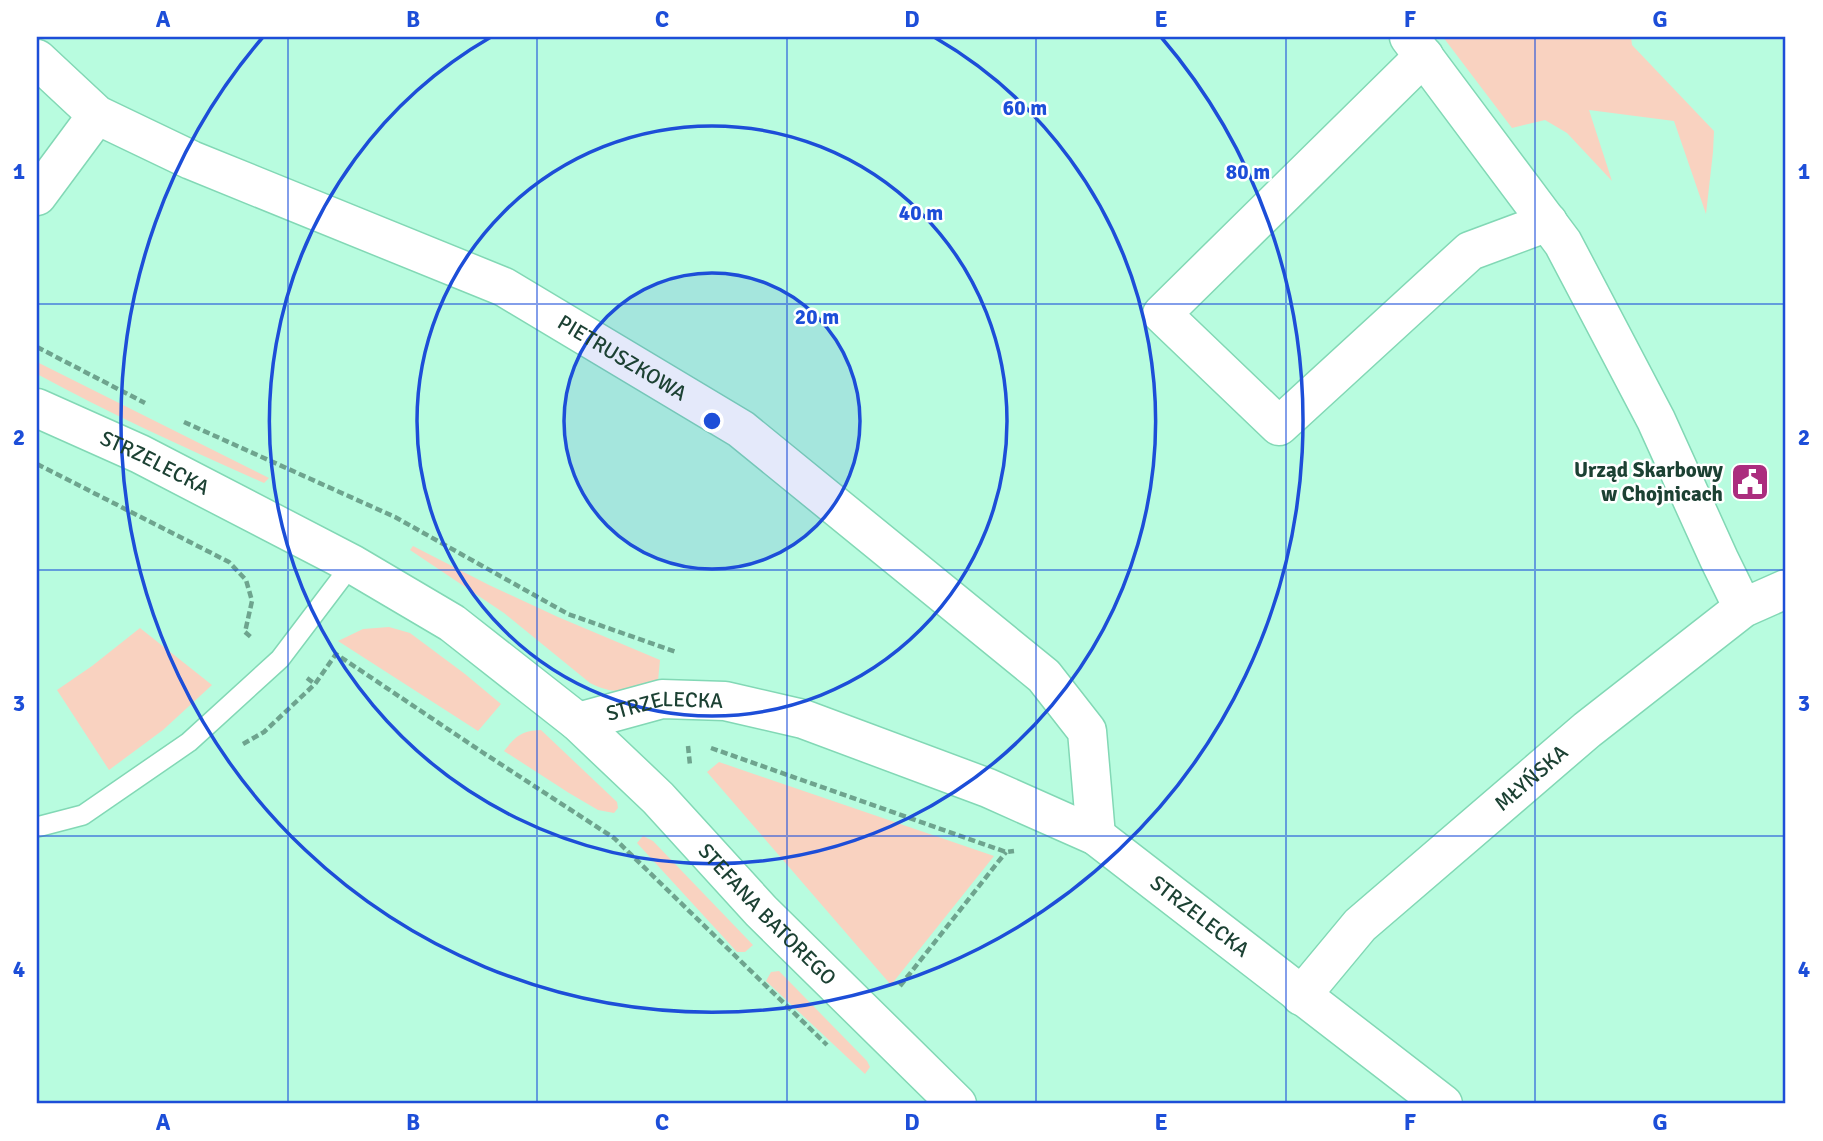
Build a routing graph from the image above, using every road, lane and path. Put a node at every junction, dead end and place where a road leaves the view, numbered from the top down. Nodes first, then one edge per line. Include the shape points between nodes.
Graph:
1 (1417, 46) edge
2 (37, 59) edge
3 (97, 115) junction
4 (37, 195) edge
5 (1548, 222) junction
6 (37, 347) edge
7 (37, 408) edge
8 (156, 409) dead end
9 (180, 420) dead end
10 (37, 464) edge
11 (352, 564) junction
12 (1786, 589) edge
13 (1743, 608) junction
14 (683, 655) dead end
15 (280, 659) junction
16 (578, 722) junction
17 (699, 744) dead end
18 (37, 827) edge
19 (1096, 836) junction
20 (1019, 849) dead end
21 (1006, 852) junction
22 (897, 991) dead end
23 (1301, 996) junction
24 (832, 1049) dead end
25 (957, 1104) edge
26 (1443, 1104) edge

1 - 5 street
1 - 5 street via 1162,314 1279,426 1470,251
2 - 3 street, PIETRUSZKOWA
3 - 4 street
3 - 19 street, PIETRUSZKOWA via 191,160 504,287 741,429 1044,676 1087,731
5 - 13 street via 1656,420
6 - 8 path
7 - 11 street, STRZELECKA via 140,454
9 - 14 path via 395,517 568,614
10 - 15 path via 229,562 246,580 252,601 245,632
11 - 15 lane
11 - 16 street, STRZELECKA via 452,623
12 - 13 street, MŁYŃSKA
13 - 23 street, MŁYŃSKA via 1587,730 1360,925
15 - 18 lane via 189,742 83,816
15 - 24 path via 314,684 336,653 614,838
16 - 19 street, STRZELECKA via 662,699 725,701 803,719 988,788
16 - 25 street, STEFANA BATOREGO
17 - 21 path
19 - 23 street, STRZELECKA
20 - 21 path
21 - 22 path
23 - 26 street, STRZELECKA

